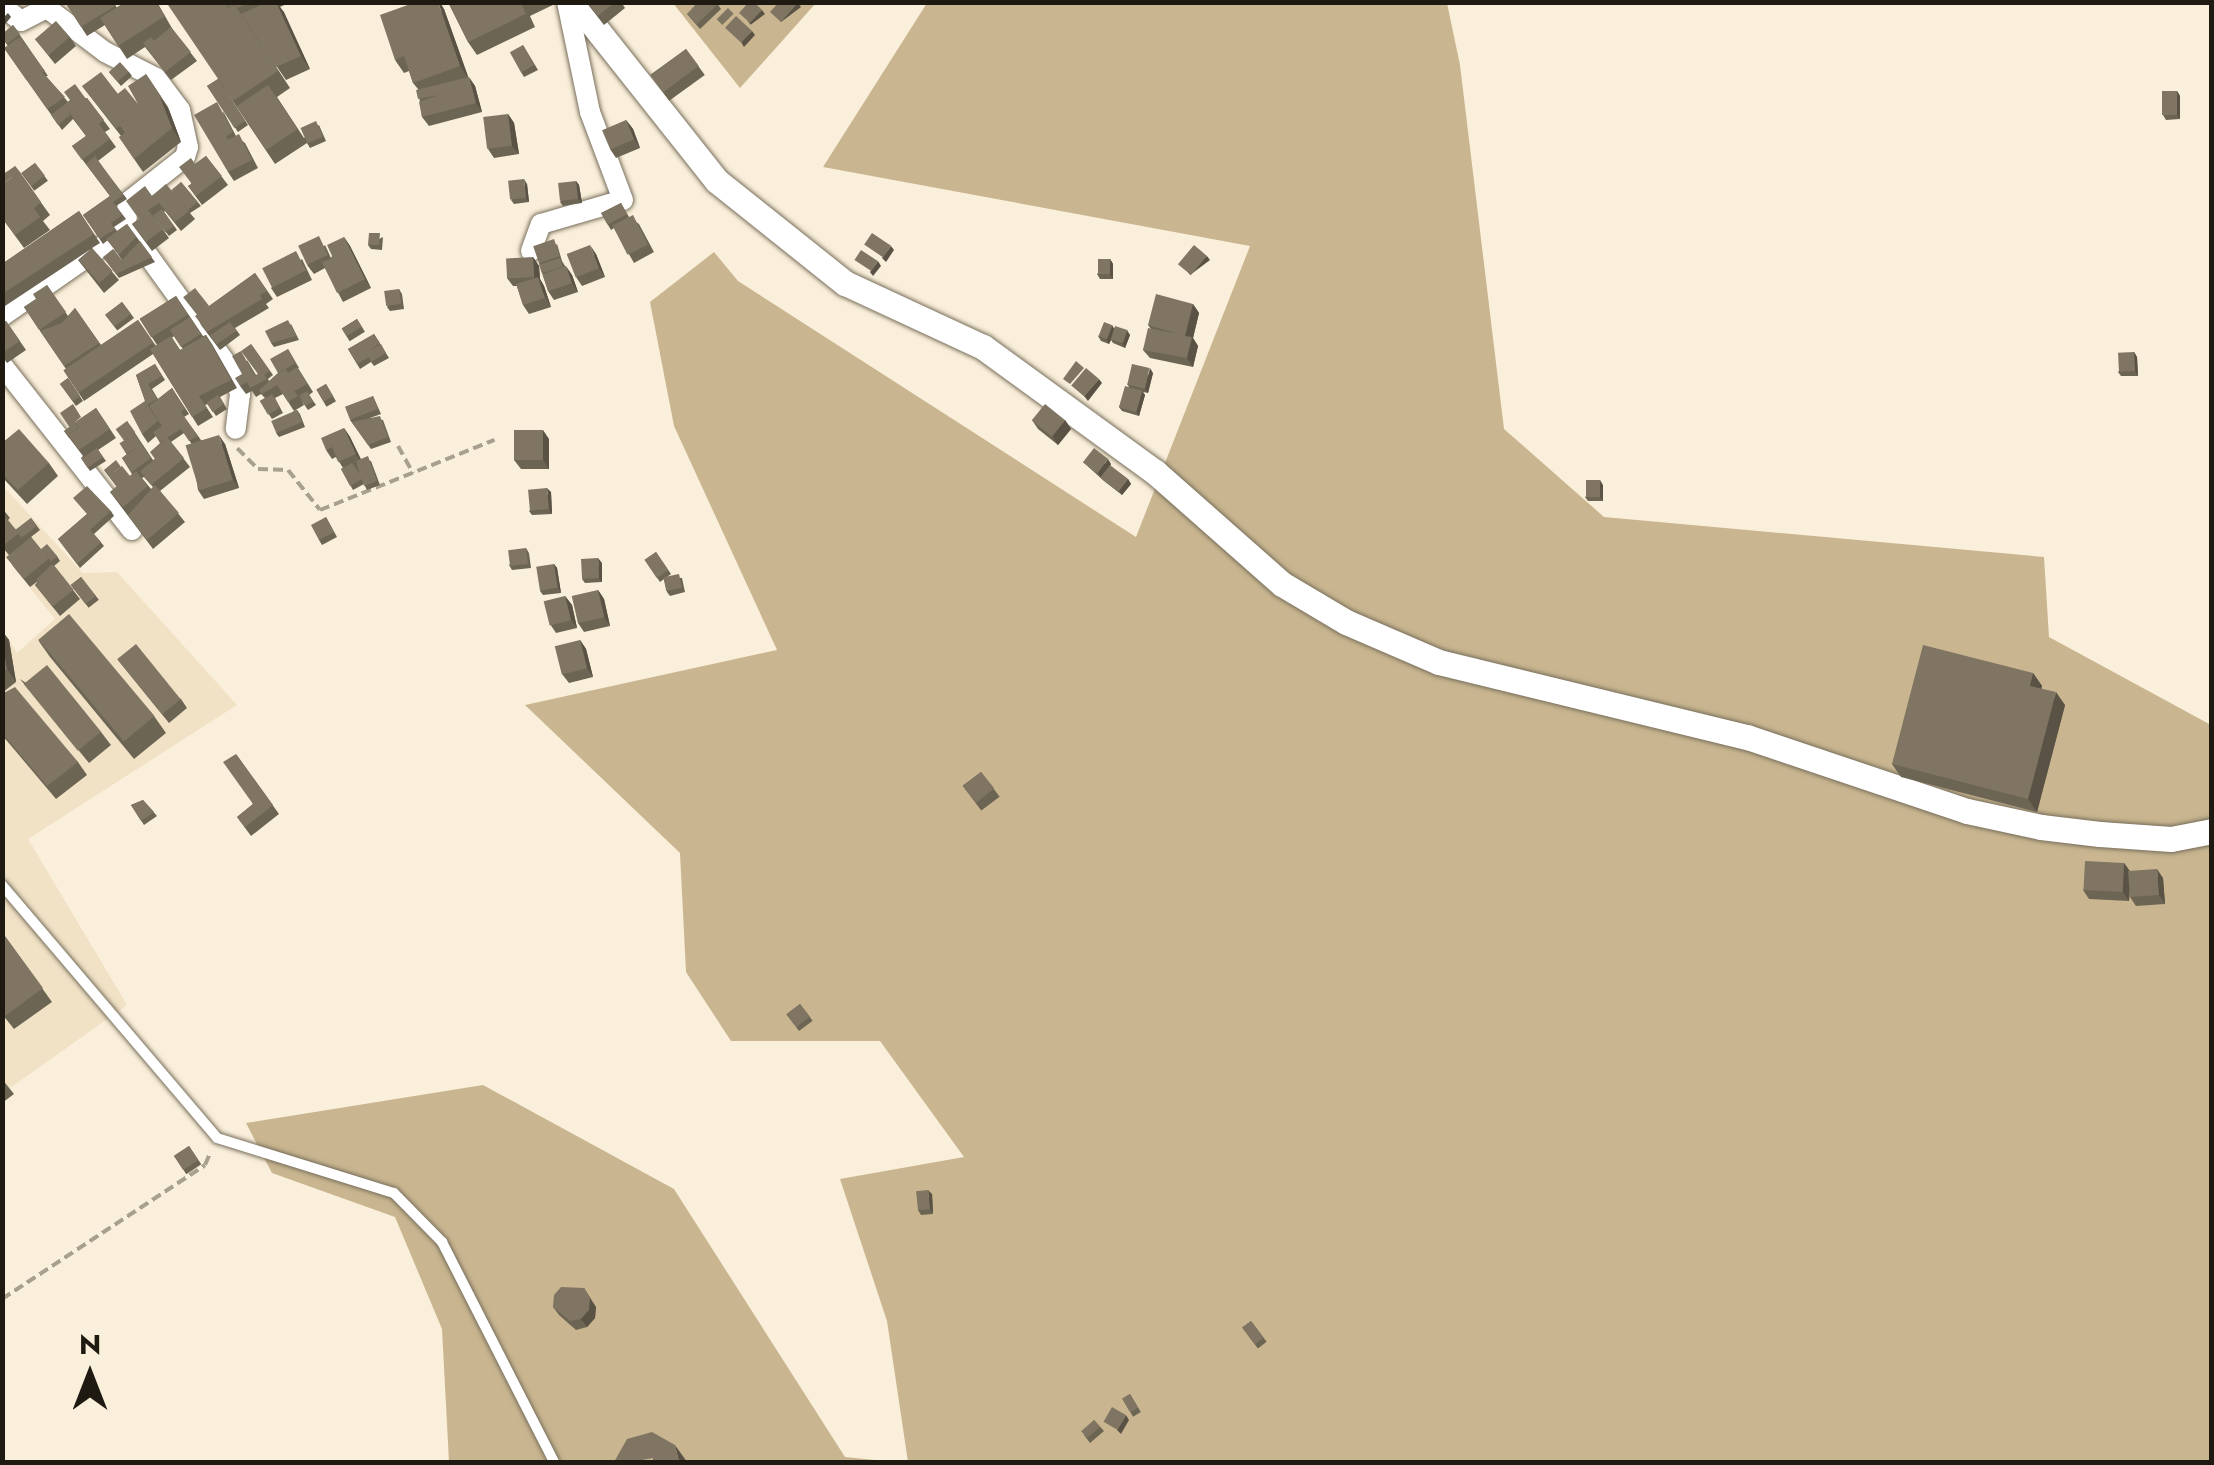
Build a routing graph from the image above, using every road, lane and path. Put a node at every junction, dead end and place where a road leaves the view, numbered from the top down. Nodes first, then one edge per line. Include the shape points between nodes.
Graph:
1 (567, 2) edge
2 (575, 2) edge
3 (2, 6) edge
4 (126, 225) junction
5 (531, 251) edge
6 (2, 316) edge
7 (2, 365) edge
8 (236, 429) joint
9 (494, 440) dead end
10 (398, 446) dead end
11 (413, 472) junction
12 (132, 530) edge
13 (2212, 831) edge
14 (2, 885) edge
15 (217, 1138) junction
16 (2, 1299) edge
17 (554, 1462) edge

1 - 5 street via 590,112 624,200 541,224
2 - 13 street via 717,181 845,283 983,347 1156,472 1282,584 1346,622 1439,662 1747,737 1967,811 2118,835 2171,839
3 - 4 street via 21,21 47,8 105,52 156,78 174,98 187,154 128,202
4 - 6 street
4 - 8 street via 234,374 240,394
7 - 12 street
8 - 11 path via 240,452 258,469 288,470 320,510
9 - 11 path
10 - 11 path
14 - 15 lane
15 - 16 path via 205,1165
15 - 17 lane via 394,1193 442,1242

